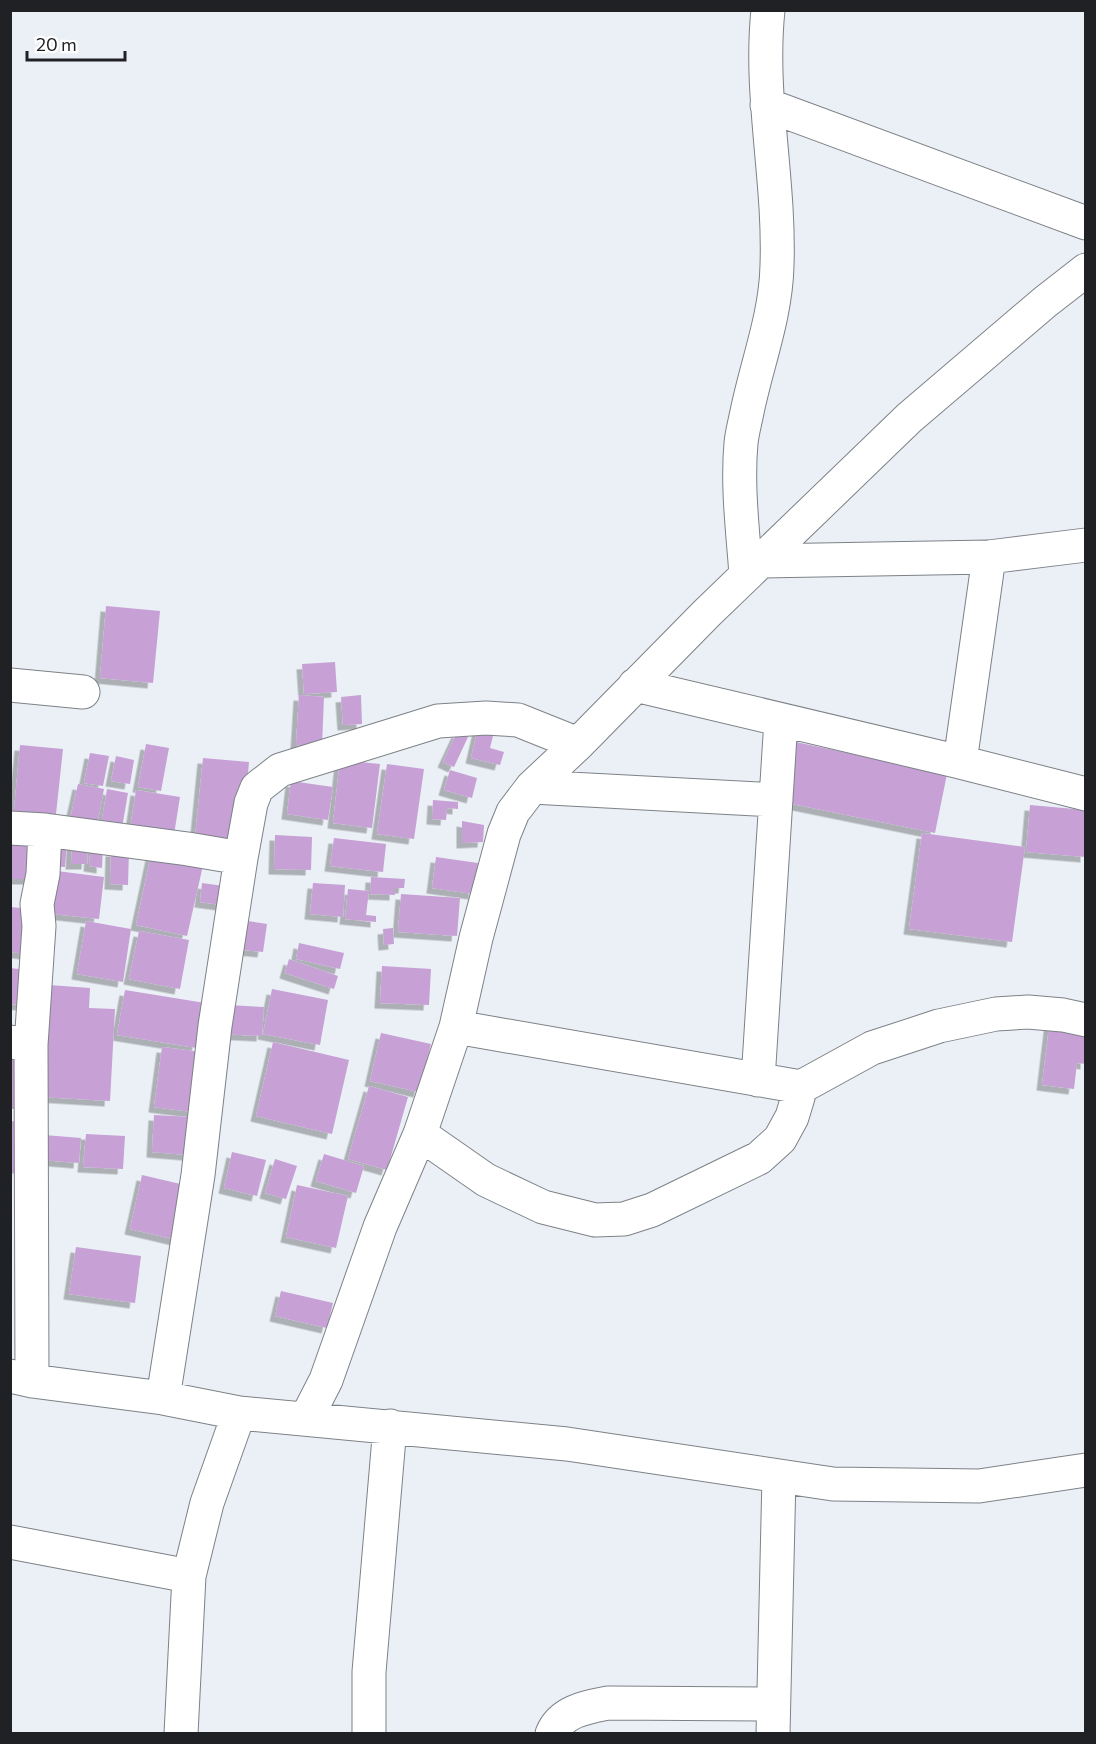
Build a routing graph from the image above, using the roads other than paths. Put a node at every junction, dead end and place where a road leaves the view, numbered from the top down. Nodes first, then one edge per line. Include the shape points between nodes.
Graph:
1 (768, 10) edge
2 (767, 105) junction
3 (1086, 223) edge
4 (1086, 270) edge
5 (1086, 545) edge
6 (989, 557) junction
7 (754, 568) junction
8 (10, 685) edge
9 (635, 685) junction
10 (83, 692) dead end
11 (781, 720) junction
12 (578, 744) junction
13 (960, 762) junction
14 (532, 787) junction
15 (1086, 794) edge
16 (776, 800) junction
17 (10, 828) edge
18 (45, 830) junction
19 (241, 858) junction
20 (1086, 1020) edge
21 (456, 1027) junction
22 (21, 1043) edge
23 (758, 1080) junction
24 (801, 1087) junction
25 (420, 1134) junction
26 (22, 1261) edge
27 (21, 1379) edge
28 (163, 1398) junction
29 (239, 1413) junction
30 (306, 1419) junction
31 (390, 1426) junction
32 (1086, 1470) edge
33 (779, 1476) junction
34 (10, 1542) edge
35 (189, 1576) junction
36 (773, 1719) edge
37 (181, 1734) edge
38 (369, 1734) edge
39 (552, 1734) edge

1 - 2 street
2 - 3 street
2 - 7 street via 777,206 777,268 770,325 741,443 741,492
4 - 7 street via 909,418
5 - 6 street
6 - 7 street
6 - 13 street
7 - 9 street
8 - 10 street
9 - 11 street
9 - 12 street
11 - 13 street
11 - 16 street
12 - 14 street
12 - 19 street via 518,720 438,721 280,770 257,788
13 - 15 street
14 - 16 street
14 - 21 street via 513,812 504,834
16 - 23 street
17 - 18 street
18 - 19 street
18 - 22 street via 39,926
19 - 28 street
20 - 24 street via 1028,1012 939,1026 872,1048
21 - 23 street
21 - 25 street
22 - 26 street
23 - 24 street
24 - 25 street via 780,1139 759,1158 652,1210 624,1219 595,1220 543,1208 486,1180
25 - 30 street via 380,1227 326,1380
26 - 27 street
27 - 28 street
28 - 29 street
29 - 30 street
29 - 35 street via 207,1503
30 - 31 street
31 - 33 street via 567,1444
31 - 38 street via 369,1672
32 - 33 street via 979,1486 833,1484
33 - 36 street
34 - 35 street
35 - 37 street
36 - 39 street via 608,1703 567,1715

